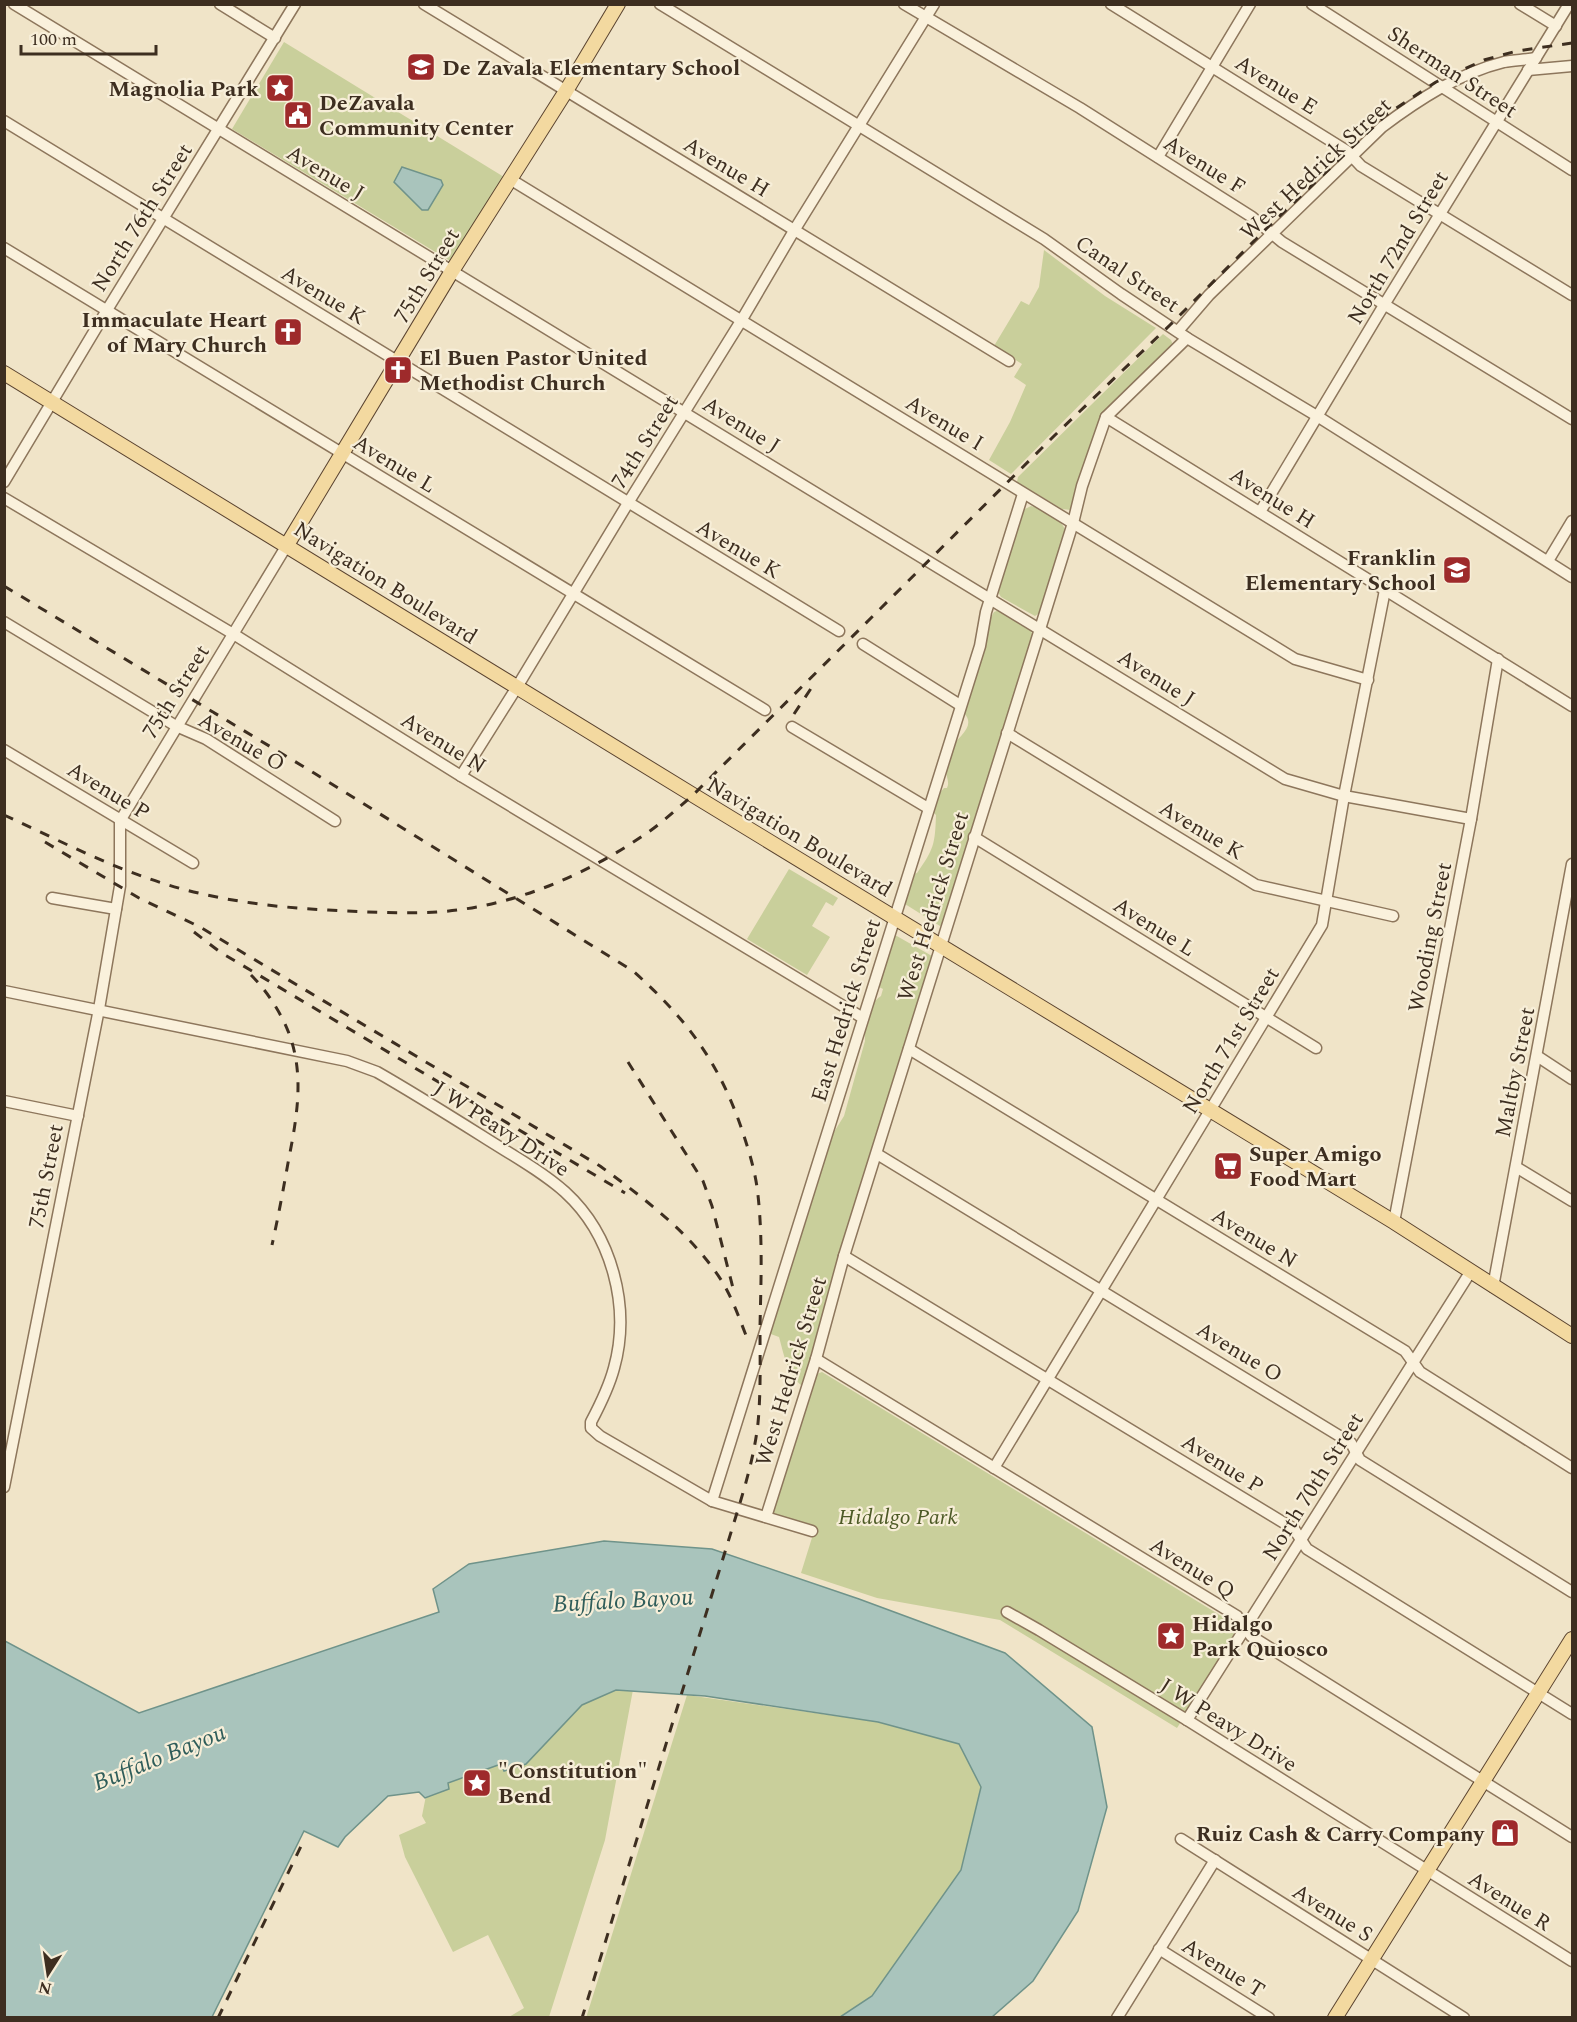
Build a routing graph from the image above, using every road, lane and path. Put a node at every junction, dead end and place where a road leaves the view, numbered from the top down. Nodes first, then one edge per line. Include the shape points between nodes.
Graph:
1 (14, 4) edge
2 (220, 4) edge
3 (295, 4) edge
4 (424, 4) edge
5 (618, 4) edge
6 (660, 4) edge
7 (904, 4) edge
8 (934, 4) edge
9 (1111, 4) edge
10 (1250, 4) edge
11 (1312, 4) edge
12 (1520, 4) edge
13 (1569, 4) edge
14 (926, 18) junction
15 (1556, 26) junction
16 (275, 38) junction
17 (1536, 58) junction
18 (1212, 66) junction
19 (1572, 66) edge
20 (1528, 70) junction
21 (1442, 86) junction
22 (566, 91) junction
23 (4, 121) edge
24 (1495, 123) junction
25 (858, 126) junction
26 (219, 129) junction
27 (1352, 156) junction
28 (1158, 158) junction
29 (1572, 170) edge
30 (510, 179) junction
31 (1440, 215) junction
32 (164, 219) junction
33 (795, 229) junction
34 (1273, 234) junction
35 (4, 248) edge
36 (452, 271) junction
37 (1572, 295) edge
38 (1384, 304) junction
39 (107, 310) junction
40 (741, 321) junction
41 (1182, 334) junction
42 (1010, 361) dead end
43 (398, 362) junction
44 (4, 372) edge
45 (53, 402) junction
46 (685, 412) junction
47 (1106, 417) junction
48 (1317, 417) junction
49 (1572, 419) edge
50 (342, 453) junction
51 (4, 482) edge
52 (1023, 494) junction
53 (4, 498) edge
54 (628, 502) junction
55 (1260, 512) junction
56 (1572, 521) edge
57 (1073, 523) junction
58 (287, 545) junction
59 (1548, 561) junction
60 (1572, 577) edge
61 (1386, 590) junction
62 (573, 594) junction
63 (991, 598) junction
64 (4, 622) edge
65 (1040, 629) junction
66 (839, 631) dead end
67 (235, 635) junction
68 (863, 644) dead end
69 (1498, 659) junction
70 (1368, 680) junction
71 (517, 687) junction
72 (960, 705) junction
73 (1572, 706) edge
74 (765, 710) dead end
75 (176, 726) junction
76 (792, 727) dead end
77 (1007, 733) junction
78 (4, 750) edge
79 (461, 776) junction
80 (1344, 796) junction
81 (928, 808) junction
82 (1471, 819) junction
83 (120, 821) junction
84 (335, 821) dead end
85 (974, 837) junction
86 (193, 863) dead end
87 (1572, 864) edge
88 (52, 898) dead end
89 (1327, 901) junction
90 (116, 909) junction
91 (1393, 916) dead end
92 (894, 918) junction
93 (940, 945) junction
94 (4, 991) edge
95 (99, 1009) junction
96 (1267, 1017) junction
97 (863, 1018) junction
98 (1316, 1048) dead end
99 (909, 1049) junction
100 (1537, 1056) junction
101 (1572, 1078) edge
102 (4, 1101) edge
103 (1210, 1110) junction
104 (78, 1116) junction
105 (877, 1154) junction
106 (1516, 1167) junction
107 (1157, 1199) junction
108 (1572, 1202) edge
109 (1394, 1222) junction
110 (844, 1256) junction
111 (1471, 1271) junction
112 (1493, 1287) junction
113 (1102, 1290) junction
114 (1572, 1336) edge
115 (816, 1359) junction
116 (1413, 1362) junction
117 (1048, 1379) junction
118 (1357, 1452) junction
119 (994, 1467) junction
120 (1572, 1468) edge
121 (4, 1487) edge
122 (712, 1502) junction
123 (766, 1516) junction
124 (812, 1531) dead end
125 (1302, 1540) junction
126 (1572, 1592) edge
127 (1007, 1612) dead end
128 (1245, 1628) junction
129 (1572, 1638) edge
130 (1539, 1693) junction
131 (1572, 1714) edge
132 (1186, 1720) junction
133 (1484, 1782) junction
134 (1572, 1837) edge
135 (1181, 1839) dead end
136 (1215, 1860) junction
137 (1428, 1871) junction
138 (1159, 1949) junction
139 (1372, 1960) junction
140 (1572, 1961) edge
141 (1117, 2018) edge
142 (1269, 2018) edge
143 (1335, 2018) edge
144 (1464, 2018) edge

1 - 26 street, Avenue J
2 - 16 street
3 - 16 street, North 76th Street
4 - 22 street, Avenue H
5 - 22 main road, 75th Street
6 - 25 street, Canal Street
7 - 14 street, Avenue F
8 - 14 street, 74th Street
9 - 18 street, Avenue E
10 - 18 street
11 - 21 street, Sherman Street
12 - 15 street
13 - 15 street, North 72nd Street
14 - 25 street, 74th Street
14 - 28 street, Avenue F
15 - 17 street, North 72nd Street
16 - 26 street, North 76th Street
17 - 20 street, North 72nd Street
17 - 21 street, West Hedrick Street via 1503,63
18 - 27 street, Avenue E
18 - 28 street
19 - 20 street
20 - 24 street, North 72nd Street
21 - 24 street, Sherman Street
21 - 27 street, West Hedrick Street via 1382,127
22 - 30 main road, 75th Street
22 - 33 street, Avenue H
23 - 32 street, Avenue K
24 - 29 street, Sherman Street
24 - 31 street, North 72nd Street
25 - 33 street, 74th Street
25 - 41 street, Canal Street via 1044,239
26 - 32 street, North 76th Street
26 - 36 street, Avenue J
27 - 31 street, Avenue E via 1361,166
27 - 34 street, West Hedrick Street
28 - 34 street, Avenue F
30 - 36 main road, 75th Street
30 - 40 street, Avenue I
31 - 37 street, Avenue E
31 - 38 street, North 72nd Street
32 - 39 street, North 76th Street
32 - 43 street, Avenue K
33 - 40 street, 74th Street
33 - 42 street, Avenue H
34 - 38 street, Avenue F
34 - 41 street, West Hedrick Street via 1209,295
35 - 39 street, Avenue L
36 - 43 main road, 75th Street
36 - 46 street, Avenue J
38 - 48 street, North 72nd Street
38 - 49 street, Avenue F
39 - 45 street, North 76th Street
39 - 50 street, Avenue L
40 - 46 street, 74th Street
40 - 52 street, Avenue I
41 - 47 street, West Hedrick Street
41 - 48 street, Canal Street
43 - 50 main road, 75th Street
43 - 54 street, Avenue K
44 - 45 main road, Navigation Boulevard
45 - 51 street, North 76th Street
45 - 58 main road, Navigation Boulevard
46 - 54 street, 74th Street
46 - 63 street, Avenue J
47 - 55 street, Avenue H
47 - 57 street, West Hedrick Street
48 - 55 street, North 72nd Street
48 - 59 street, Canal Street
50 - 58 main road, 75th Street
50 - 62 street, Avenue L
52 - 57 street, Avenue I
52 - 63 street, East Hedrick Street
53 - 67 street, Avenue N
54 - 62 street, 74th Street
54 - 66 street, Avenue K
55 - 61 street, Avenue H
56 - 59 street
57 - 65 street, West Hedrick Street
57 - 70 street, Avenue I via 1295,659
58 - 67 street, 75th Street
58 - 71 main road, Navigation Boulevard
59 - 60 street, Canal Street
61 - 69 street, Avenue H
61 - 70 street, North 71st Street
62 - 71 street, 74th Street
62 - 74 street, Avenue L
63 - 65 street, Avenue J
63 - 72 street, East Hedrick Street
64 - 75 street, Avenue O
65 - 77 street, West Hedrick Street
65 - 80 street, Avenue J via 1285,779
67 - 75 street, 75th Street
67 - 79 street, Avenue N
68 - 72 street
69 - 73 street, Avenue H
69 - 82 street, Wooding Street
70 - 80 street, North 71st Street
71 - 79 street, 74th Street
71 - 92 main road, Navigation Boulevard
72 - 81 street, East Hedrick Street
75 - 83 street, 75th Street
75 - 84 street, Avenue O via 206,739
76 - 81 street
77 - 85 street, West Hedrick Street
77 - 89 street, Avenue K via 1256,885
78 - 83 street, Avenue P
79 - 97 street, Avenue N
80 - 82 street, Avenue J
80 - 89 street, North 71st Street
81 - 92 street, East Hedrick Street
82 - 109 street, Wooding Street
83 - 86 street, Avenue P
83 - 90 street, 75th Street
85 - 93 street, West Hedrick Street
85 - 96 street, Avenue L
87 - 100 street, Maltby Street
88 - 90 street
89 - 91 street, Avenue K
89 - 96 street, North 71st Street via 1322,925
90 - 95 street, 75th Street
92 - 93 main road, Navigation Boulevard
92 - 97 street, East Hedrick Street
93 - 99 street, West Hedrick Street
93 - 103 main road, Navigation Boulevard
94 - 95 street, J W Peavy Drive
95 - 104 street, 75th Street
95 - 122 street, J W Peavy Drive via 347,1060 377,1072 538,1172 565,1193 600,1238 610,1259 618,1302 614,1366 591,1428
96 - 98 street, Avenue L
96 - 103 street, North 71st Street
97 - 122 street, East Hedrick Street
99 - 105 street, West Hedrick Street
99 - 107 street, Avenue N
100 - 101 street
100 - 106 street, Maltby Street
102 - 104 street
103 - 107 street, North 71st Street
103 - 109 main road, Navigation Boulevard
104 - 121 street, 75th Street
105 - 110 street, West Hedrick Street
105 - 113 street, Avenue O
106 - 108 street
106 - 112 street, Maltby Street
107 - 113 street, North 71st Street
107 - 116 street, Avenue N via 1405,1351
109 - 111 main road, Navigation Boulevard
110 - 115 street, West Hedrick Street
110 - 117 street, Avenue P
111 - 112 main road, Navigation Boulevard
111 - 116 street, North 70th Street
112 - 114 main road, Navigation Boulevard
113 - 117 street, North 71st Street
113 - 118 street, Avenue O via 1352,1443
115 - 119 street, Avenue Q
115 - 123 street, West Hedrick Street
116 - 118 street, North 70th Street
116 - 120 street, Avenue N via 1420,1372
117 - 119 street, North 71st Street
117 - 125 street, Avenue P via 1294,1529
118 - 125 street, North 70th Street
118 - 126 street, Avenue O via 1360,1460
119 - 128 street, Avenue Q via 1237,1616
122 - 123 street, J W Peavy Drive
123 - 124 street, J W Peavy Drive
125 - 128 street, North 70th Street
125 - 130 street, Avenue P via 1307,1549
127 - 132 street, J W Peavy Drive
128 - 132 street, North 70th Street
128 - 133 street, Avenue Q via 1251,1636
129 - 130 main road
130 - 131 street, Avenue P
130 - 133 main road
132 - 137 street, J W Peavy Drive
133 - 134 street, Avenue Q
133 - 137 main road
135 - 136 street, Avenue S
136 - 138 street
136 - 139 street, Avenue S
137 - 139 main road
137 - 140 street, Avenue R
138 - 141 street
138 - 142 street, Avenue T
139 - 143 main road
139 - 144 street, Avenue S

